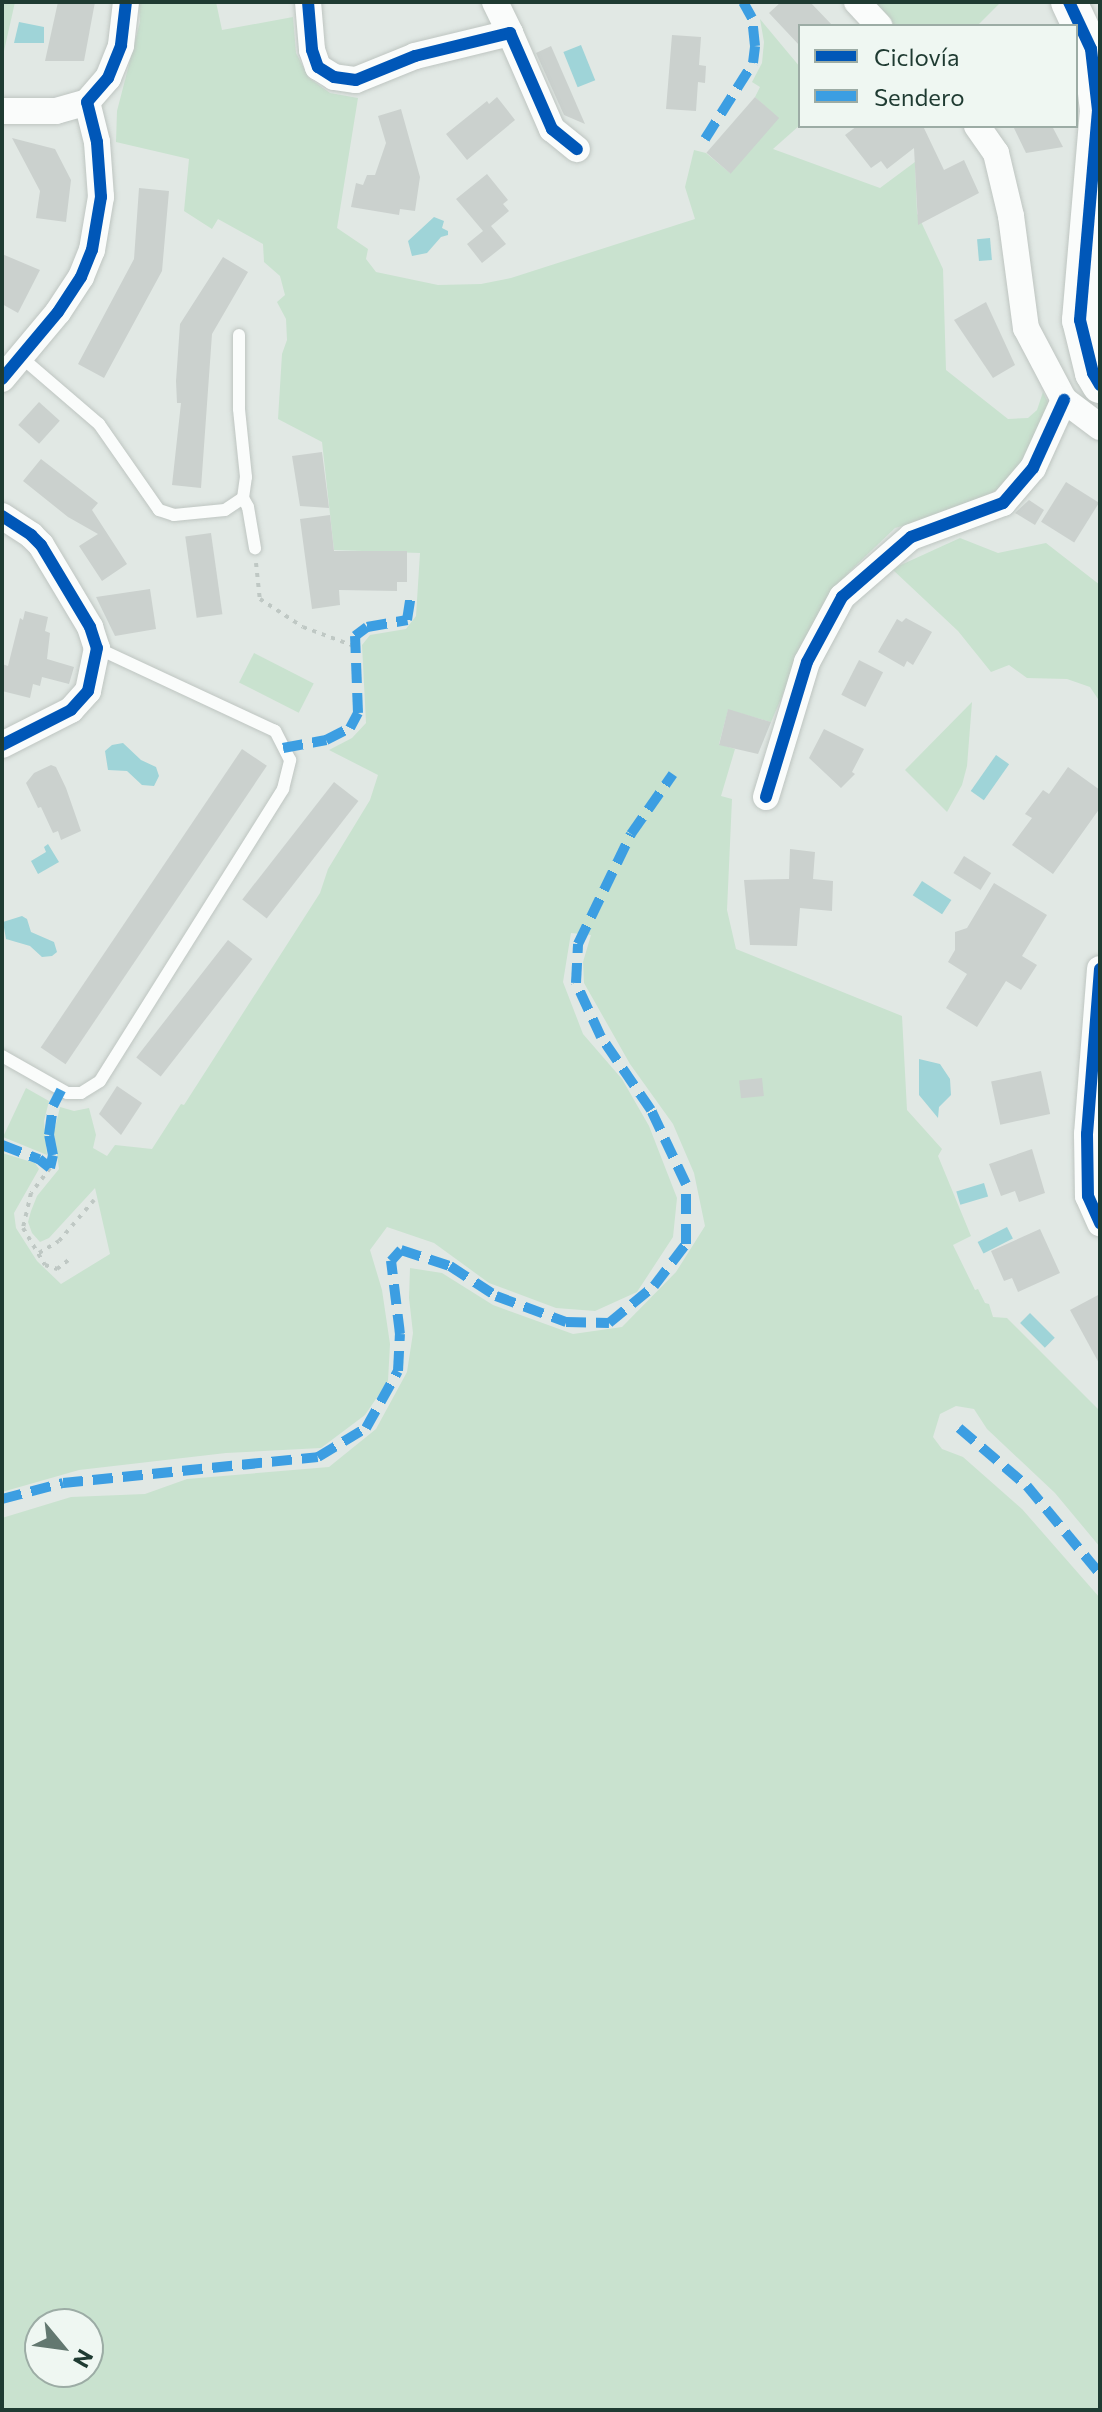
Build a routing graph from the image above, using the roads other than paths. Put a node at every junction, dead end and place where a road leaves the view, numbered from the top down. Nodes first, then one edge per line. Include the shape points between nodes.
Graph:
1 (126, 2) edge
2 (308, 2) edge
3 (495, 2) edge
4 (857, 2) edge
5 (1069, 2) edge
6 (877, 24) edge
7 (510, 33) junction
8 (87, 102) junction
9 (2, 111) edge
10 (978, 128) edge
11 (577, 149) dead end
12 (1090, 326) edge
13 (239, 335) dead end
14 (21, 357) junction
15 (2, 379) edge
16 (1100, 385) edge
17 (1064, 400) junction
18 (1100, 427) edge
19 (243, 498) junction
20 (2, 516) edge
21 (255, 548) road end
22 (97, 648) junction
23 (2, 745) edge
24 (766, 797) dead end
25 (1100, 969) edge
26 (2, 1056) edge
27 (1100, 1223) edge

1 - 8 street via 108,78
2 - 7 street via 312,50 318,67 334,77 356,80 415,56
3 - 7 street
4 - 6 street
5 - 12 street via 1091,49 1098,110
7 - 11 street via 552,129
8 - 9 street via 56,111
8 - 14 street via 97,142 101,197 92,250 74,288
10 - 17 street via 996,153 1011,216 1026,328
12 - 16 street via 1093,373
13 - 19 lane
14 - 15 street
14 - 19 lane via 99,424 159,510 174,515 225,510
17 - 18 street
17 - 24 street via 1033,468 1003,503 911,537 842,597 807,662
19 - 21 lane
20 - 22 street via 41,545
22 - 23 street via 88,691 71,710
22 - 26 lane via 275,731 290,760 283,789 100,1081 81,1093 67,1093
25 - 27 street via 1087,1134 1088,1196

